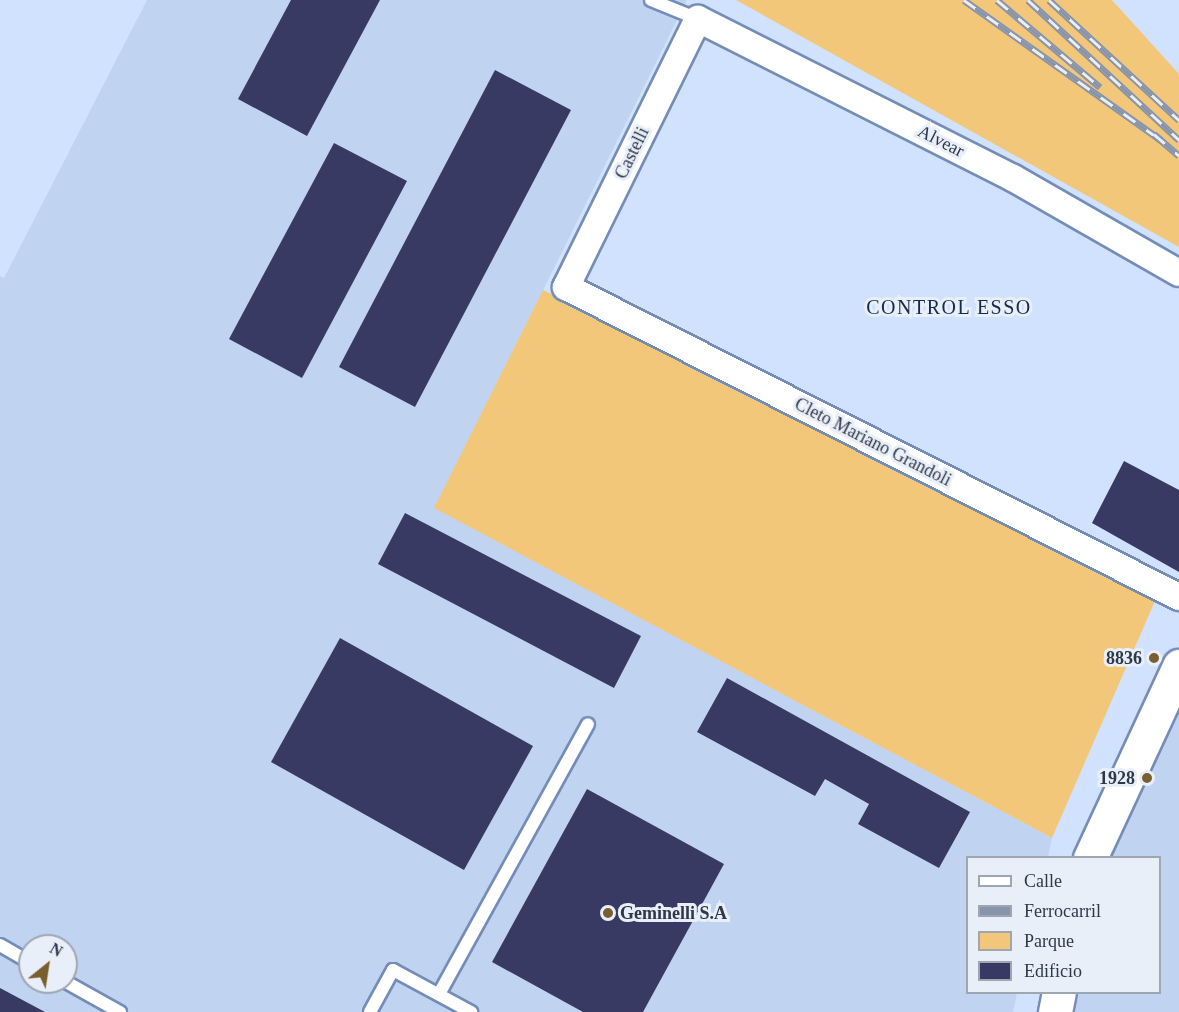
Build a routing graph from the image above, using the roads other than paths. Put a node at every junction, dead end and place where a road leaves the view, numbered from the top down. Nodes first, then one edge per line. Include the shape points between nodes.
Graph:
1 (651, 0) edge
2 (698, 19) junction
3 (1179, 273) edge
4 (566, 287) joint
5 (1179, 597) edge
6 (1179, 666) edge
7 (588, 724) dead end
8 (1091, 856) edge
9 (0, 945) edge
10 (18, 955) edge
11 (78, 989) edge
12 (439, 994) junction
13 (1059, 994) edge
14 (120, 1012) edge
15 (370, 1012) edge
16 (471, 1012) edge
17 (1055, 1012) edge

1 - 2 lane
2 - 3 street, Alvear via 1013,178
2 - 4 street, Castelli
4 - 5 street, Cleto Mariano Grandoli
6 - 8 main road
7 - 12 lane
9 - 10 lane
11 - 14 lane
12 - 15 lane via 393,970
12 - 16 lane
13 - 17 main road

